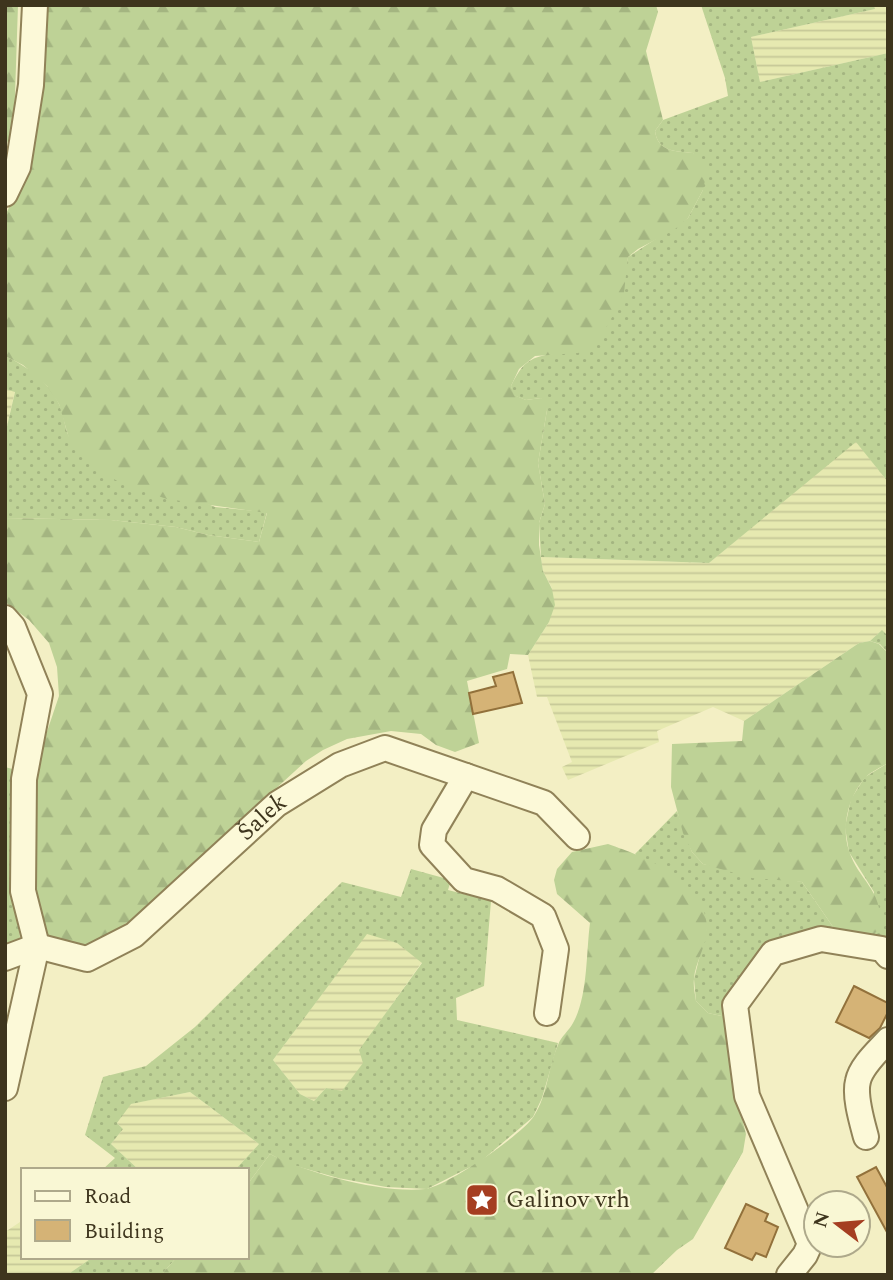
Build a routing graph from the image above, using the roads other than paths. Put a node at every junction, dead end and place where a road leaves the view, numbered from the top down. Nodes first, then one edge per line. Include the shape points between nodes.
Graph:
1 (35, 5) edge
2 (5, 194) edge
3 (5, 618) edge
4 (466, 776) junction
5 (578, 837) dead end
6 (37, 946) junction
7 (888, 956) edge
8 (5, 958) edge
9 (547, 1013) dead end
10 (888, 1040) edge
11 (5, 1088) edge
12 (866, 1137) dead end
13 (789, 1275) edge

1 - 2 street via 31,85 19,167
3 - 6 street via 13,627 40,694 24,779 23,891
4 - 5 street, Šalek via 544,803
4 - 6 street, Šalek via 385,748 340,765 277,804 134,935 88,960
4 - 9 street via 434,830 432,845 464,880 497,889 543,916 556,949
6 - 8 street
6 - 11 street
7 - 13 street via 882,949 821,939 773,953 735,1005 747,1096 810,1244
10 - 12 street via 858,1081

